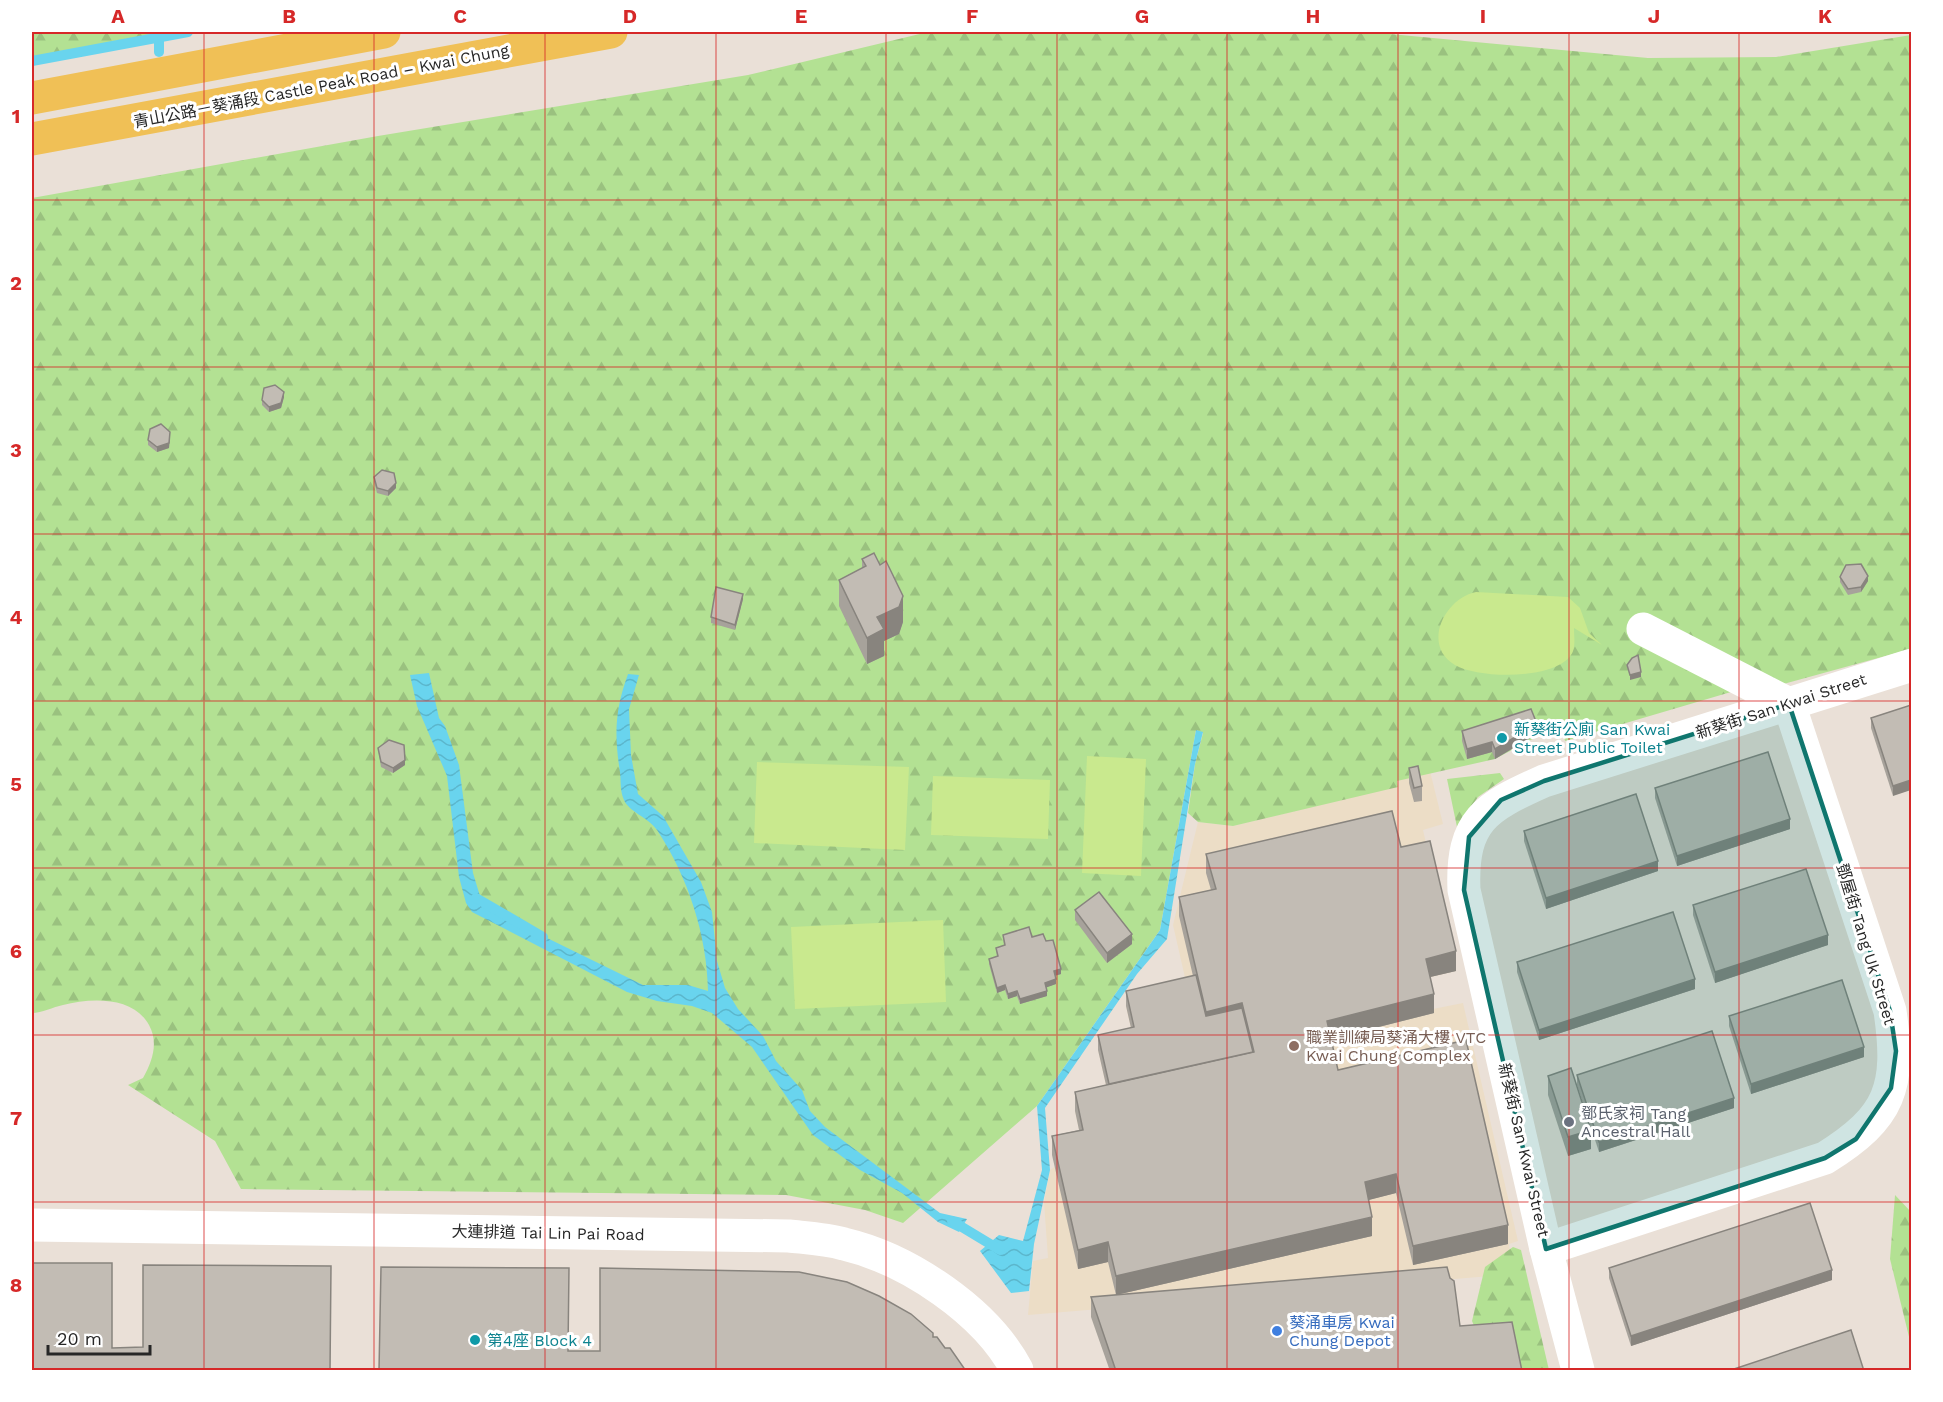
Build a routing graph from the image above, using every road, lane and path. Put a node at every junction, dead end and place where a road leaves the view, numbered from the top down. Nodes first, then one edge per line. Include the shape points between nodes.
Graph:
1 (384, 32) edge
2 (611, 32) edge
3 (32, 98) edge
4 (32, 139) edge
5 (1643, 629) dead end
6 (1911, 665) edge
7 (1789, 704) junction
8 (32, 1225) edge
9 (1546, 1249) junction
10 (1017, 1371) edge
11 (1578, 1371) edge

1 - 3 main road
2 - 4 main road, 青山公路－葵涌段 Castle Peak Road – Kwai Chung
5 - 7 street
6 - 7 street, 新葵街 San Kwai Street
7 - 9 street, 新葵街 San Kwai Street via 1544,781 1501,800 1481,817 1469,837 1463,864 1464,890
7 - 9 street, 鄧屋街 Tang Uk Street via 1890,1011 1896,1051 1891,1088 1879,1112 1856,1139 1825,1158
8 - 10 street, 大連排道 Tai Lin Pai Road via 789,1236 843,1243 886,1258 941,1289 984,1328
9 - 11 street, 新葵街 San Kwai Street

